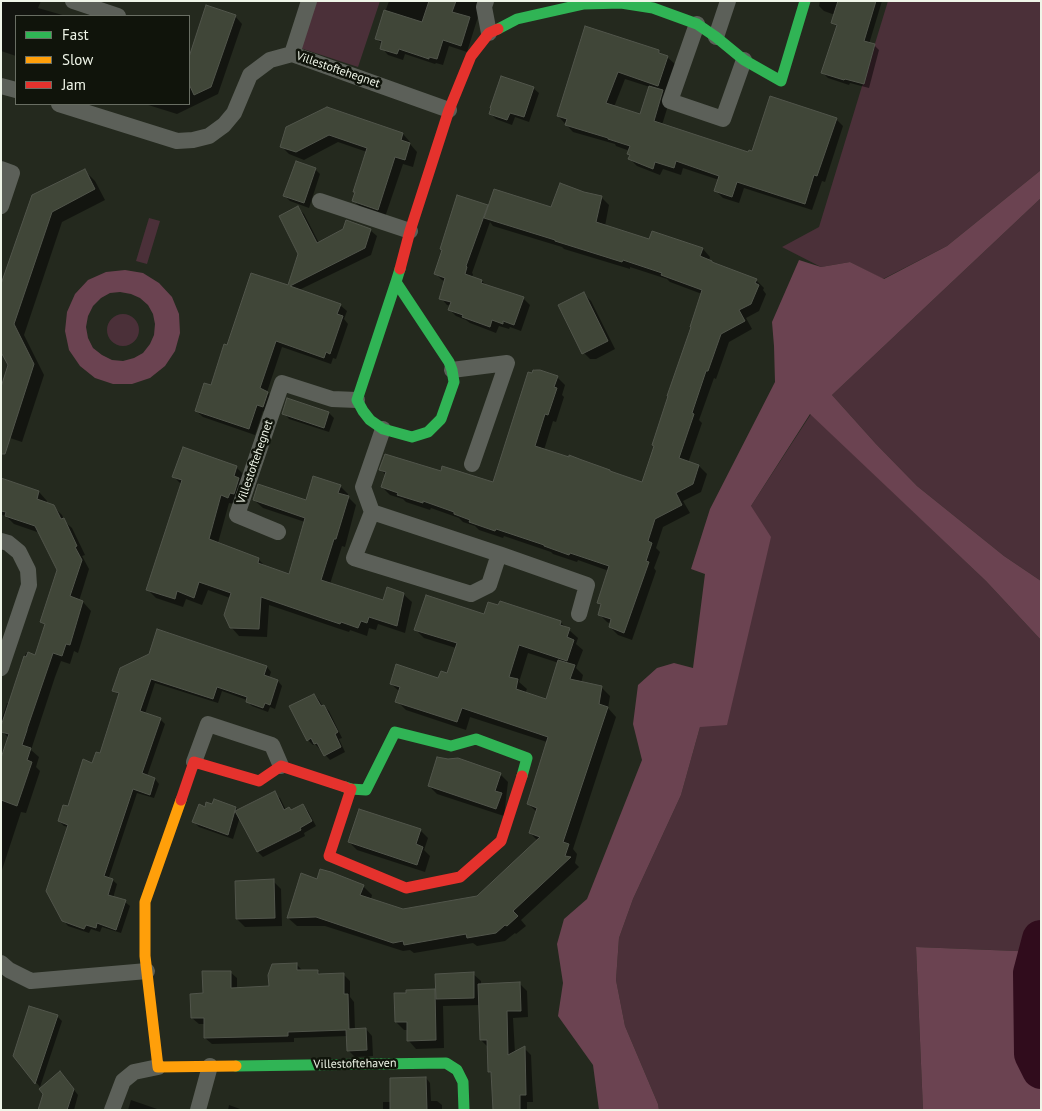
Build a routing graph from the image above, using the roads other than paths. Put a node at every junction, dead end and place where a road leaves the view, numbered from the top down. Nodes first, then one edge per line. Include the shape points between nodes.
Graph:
1 (73, 1) edge
2 (309, 1) edge
3 (486, 1) edge
4 (728, 1) edge
5 (805, 1) edge
6 (115, 15) edge
7 (697, 24) junction
8 (489, 33) junction
9 (716, 37) junction
10 (292, 54) junction
11 (744, 60) junction
12 (1, 86) edge
13 (15, 90) edge
14 (62, 105) edge
15 (449, 110) junction
16 (1, 169) edge
17 (320, 201) dead end
18 (1, 206) edge
19 (410, 231) junction
20 (396, 282) junction
21 (452, 370) junction
22 (357, 400) junction
23 (383, 429) junction
24 (472, 464) dead end
25 (372, 512) junction
26 (278, 532) dead end
27 (1, 541) edge
28 (499, 554) junction
29 (579, 614) dead end
30 (1, 668) edge
31 (194, 762) junction
32 (281, 766) junction
33 (351, 789) junction
34 (1, 963) edge
35 (147, 971) junction
36 (210, 1066) junction
37 (158, 1067) junction
38 (112, 1110) edge
39 (198, 1110) edge
40 (464, 1110) edge

1 - 6 street
2 - 10 street
3 - 8 street via 484,8
4 - 9 street
5 - 11 street via 781,82
7 - 8 street via 653,8 621,3 584,4 517,19
7 - 9 street
7 - 11 street via 670,101 724,120
8 - 15 street via 471,56
9 - 11 street
10 - 14 street, Villestoftehegnet via 270,60 250,75 234,113 224,125 209,136 194,140 177,141
10 - 15 street, Villestoftehegnet
12 - 13 street
15 - 19 street
16 - 18 street via 12,173
17 - 19 street
19 - 20 street
20 - 21 street via 450,362
20 - 22 street
21 - 23 street via 454,382 441,419 428,432 412,437
21 - 24 street via 507,363
22 - 23 street via 370,420
22 - 26 street, Villestoftehegnet via 332,399 282,383 237,515
23 - 25 street via 363,487
25 - 28 street
25 - 28 street via 354,558 471,594 489,585
27 - 30 street via 19,552 28,570 29,585
28 - 29 street via 587,585
31 - 32 street via 259,781
31 - 32 street via 208,724 272,745
31 - 35 street via 145,902
32 - 33 street
33 - 33 street via 366,790 395,732 451,746 476,739 527,758 501,841 460,876 406,888 330,856
34 - 35 street via 31,981
35 - 37 street
36 - 37 street, Villestoftehaven
36 - 39 street
36 - 40 street, Villestoftehaven via 446,1062 457,1070 463,1082
37 - 38 street, Villestoftehaven via 134,1072 123,1081

